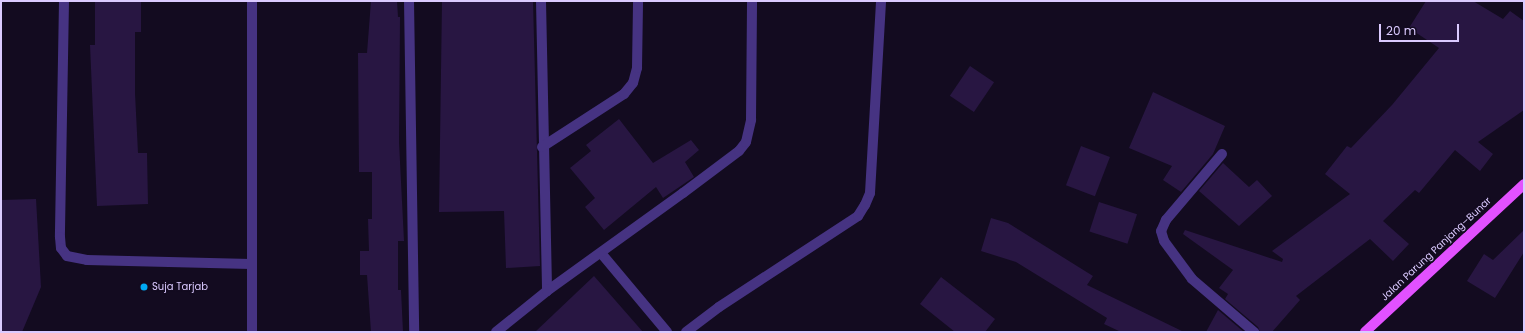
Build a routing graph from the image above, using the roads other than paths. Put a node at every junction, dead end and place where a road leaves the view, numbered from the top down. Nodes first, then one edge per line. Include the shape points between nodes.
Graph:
1 (64, 1) edge
2 (252, 1) edge
3 (410, 1) edge
4 (541, 1) edge
5 (638, 1) edge
6 (752, 1) edge
7 (881, 1) edge
8 (542, 148) junction
9 (1222, 154) dead end
10 (1524, 184) edge
11 (601, 253) junction
12 (251, 264) junction
13 (547, 291) junction
14 (252, 332) edge
15 (414, 332) edge
16 (496, 332) edge
17 (667, 332) edge
18 (686, 332) edge
19 (1254, 332) edge
20 (1365, 332) edge

1 - 12 street via 61,248 67,256 87,260
2 - 12 street
3 - 15 street
4 - 8 street
5 - 8 street via 638,68 633,83 624,94
6 - 11 street via 752,120 746,142 738,151
7 - 18 street via 870,193 865,206 858,216 719,307
8 - 13 street
9 - 19 street via 1166,220 1161,232 1164,241 1192,279
10 - 20 main road, Jalan Parung Panjang–Bunar
11 - 13 street
11 - 17 street
12 - 14 street
13 - 16 street

